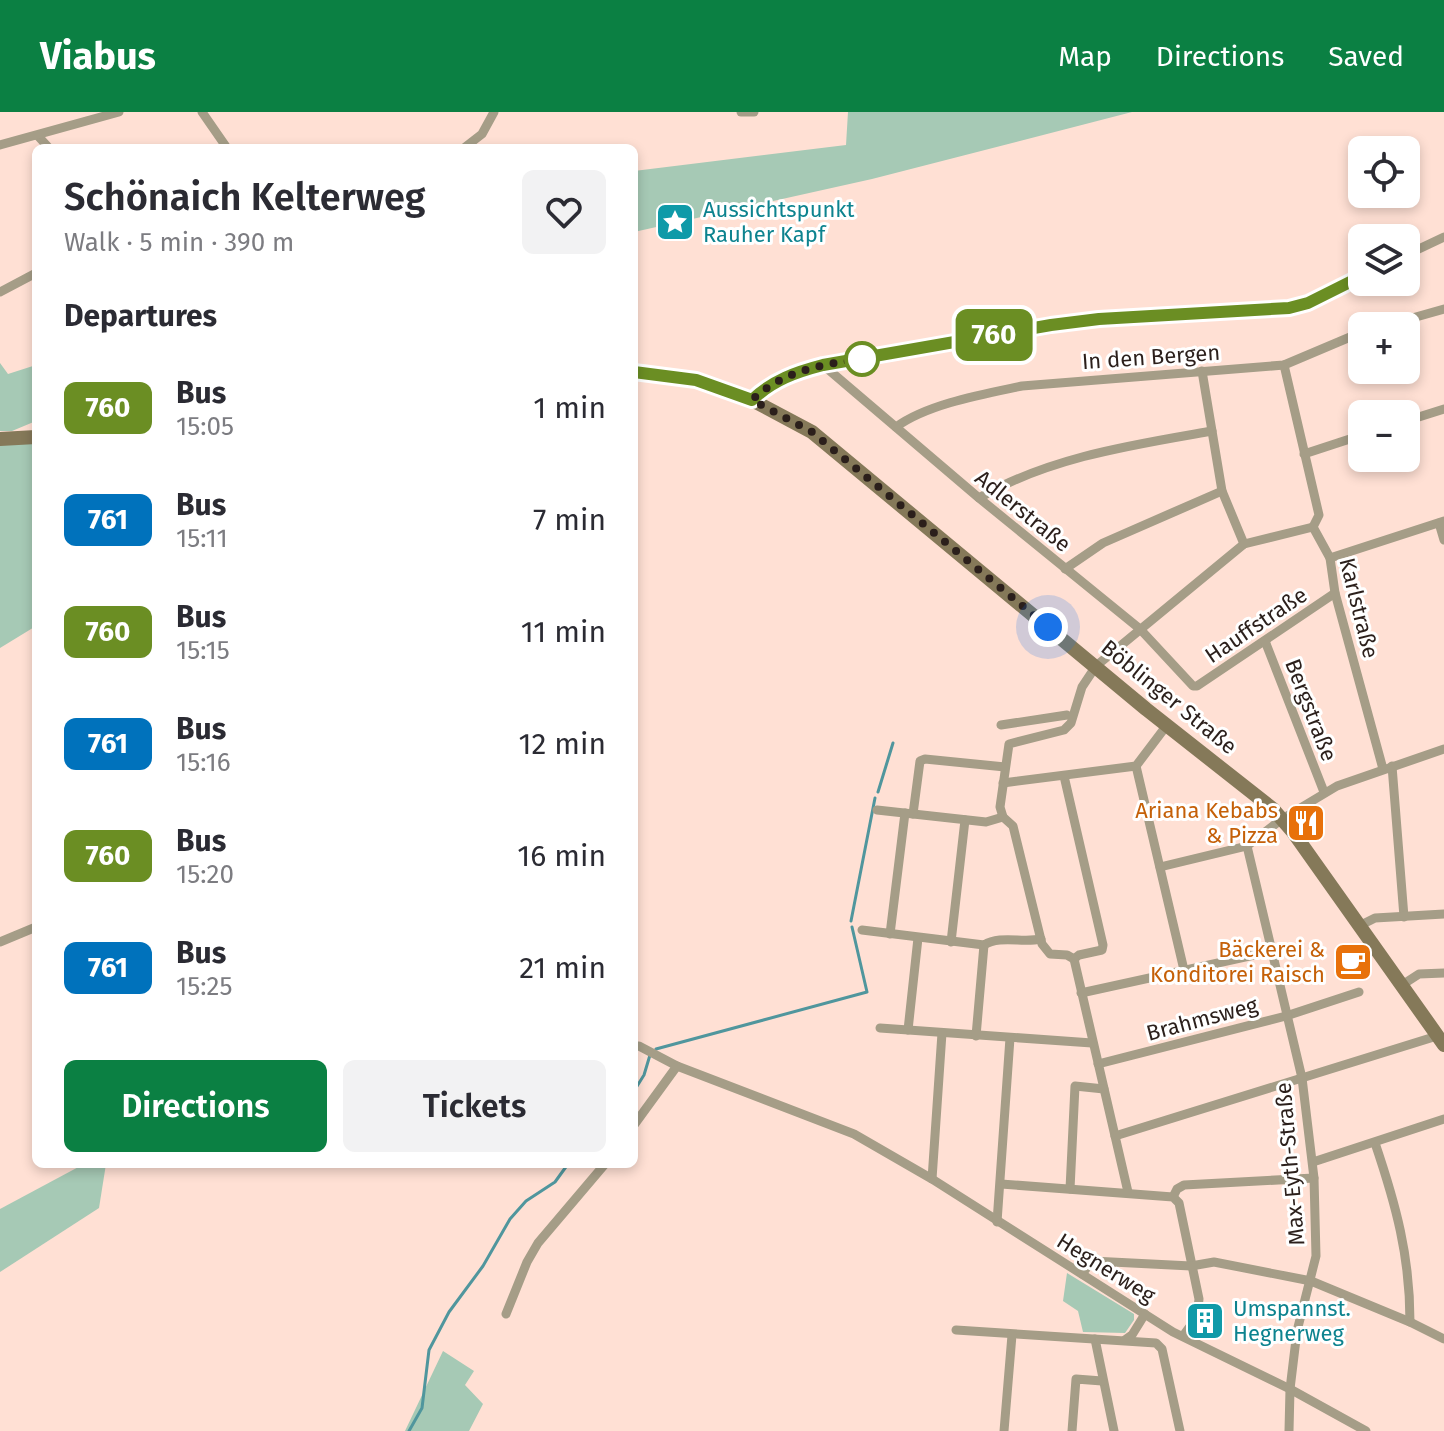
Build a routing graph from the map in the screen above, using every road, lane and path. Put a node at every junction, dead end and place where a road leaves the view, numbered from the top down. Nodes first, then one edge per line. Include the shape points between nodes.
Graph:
1 (119, 112) edge
2 (202, 112) edge
3 (494, 112) edge
4 (741, 112) edge
5 (754, 112) edge
6 (88, 116) edge
7 (38, 136) junction
8 (45, 144) edge
9 (224, 144) edge
10 (469, 144) edge
11 (0, 145) edge
12 (1444, 237) edge
13 (1420, 248) edge
14 (32, 275) edge
15 (1348, 283) edge
16 (0, 292) edge
17 (1444, 309) edge
18 (1420, 316) edge
19 (1348, 338) edge
20 (823, 365) junction
21 (1284, 365) junction
22 (1202, 371) junction
23 (638, 373) edge
24 (752, 400) junction
25 (1444, 409) edge
26 (1420, 417) edge
27 (896, 427) junction
28 (1212, 431) junction
29 (32, 437) edge
30 (0, 439) edge
31 (1348, 440) edge
32 (1304, 454) junction
33 (1222, 491) junction
34 (979, 498) junction
35 (1442, 522) edge
36 (1313, 527) junction
37 (1444, 540) edge
38 (1244, 544) junction
39 (1330, 558) junction
40 (1065, 569) junction
41 (1335, 593) junction
42 (1140, 629) junction
43 (1265, 641) junction
44 (1096, 666) junction
45 (1197, 686) joint
46 (1067, 715) dead end
47 (1001, 725) dead end
48 (1167, 725) junction
49 (1444, 749) edge
50 (1136, 766) junction
51 (1005, 767) junction
52 (1387, 768) junction
53 (1064, 776) junction
54 (1003, 783) junction
55 (1324, 792) junction
56 (877, 810) dead end
57 (909, 813) junction
58 (1003, 817) junction
59 (1282, 819) junction
60 (965, 820) junction
61 (1247, 846) junction
62 (1160, 867) junction
63 (1444, 914) edge
64 (1404, 917) junction
65 (1359, 926) junction
66 (32, 929) edge
67 (862, 930) dead end
68 (890, 934) junction
69 (918, 938) junction
70 (1041, 939) junction
71 (0, 942) edge
72 (951, 942) junction
73 (984, 945) junction
74 (1273, 951) junction
75 (1074, 959) junction
76 (1184, 970) junction
77 (1444, 973) edge
78 (1402, 985) junction
79 (1359, 992) dead end
80 (1081, 993) junction
81 (1286, 1016) junction
82 (880, 1028) dead end
83 (908, 1030) junction
84 (942, 1033) junction
85 (976, 1036) junction
86 (1010, 1038) junction
87 (1441, 1040) edge
88 (1092, 1043) junction
89 (638, 1047) edge
90 (1098, 1064) junction
91 (677, 1066) junction
92 (1302, 1078) junction
93 (1104, 1089) junction
94 (1444, 1119) edge
95 (638, 1120) edge
96 (1115, 1136) junction
97 (1375, 1143) junction
98 (1313, 1162) junction
99 (602, 1168) edge
100 (1314, 1178) junction
101 (932, 1179) junction
102 (1001, 1184) junction
103 (1070, 1189) junction
104 (1128, 1192) junction
105 (1173, 1197) junction
106 (997, 1222) junction
107 (1191, 1266) junction
108 (1082, 1274) junction
109 (1311, 1281) junction
110 (506, 1314) dead end
111 (1145, 1314) junction
112 (1410, 1322) junction
113 (956, 1330) dead end
114 (1012, 1335) junction
115 (1183, 1336) junction
116 (1095, 1339) junction
117 (1444, 1339) edge
118 (1125, 1340) junction
119 (1102, 1381) junction
120 (1290, 1389) junction
121 (1354, 1428) edge
122 (1004, 1431) edge
123 (1072, 1431) edge
124 (1114, 1431) edge
125 (1180, 1431) edge
126 (1289, 1431) edge
127 (1366, 1431) edge

1 - 6 street
2 - 9 street
3 - 10 street via 482,134
4 - 5 street
6 - 7 street
7 - 8 street
7 - 11 street
12 - 13 street
14 - 16 street
15 - 20 street via 1289,308 1099,319
17 - 18 street
19 - 21 street, In den Bergen
20 - 24 street via 789,374
20 - 27 street, Adlerstraße
21 - 22 street, In den Bergen
21 - 32 street, Karlstraße
22 - 27 street, In den Bergen via 1022,386 909,417
22 - 28 street
23 - 24 main road, Böblinger Straße via 696,380
24 - 44 main road, Böblinger Straße via 812,432
25 - 26 street
27 - 34 street, Adlerstraße
28 - 33 street
28 - 34 street via 1091,453
29 - 30 main road
31 - 32 street
32 - 36 street, Karlstraße via 1319,515
33 - 38 street
33 - 40 street via 1103,543
34 - 40 street, Adlerstraße
35 - 37 street
35 - 39 street
36 - 38 street
36 - 39 street, Karlstraße
38 - 42 street
39 - 41 street, Karlstraße
40 - 42 street, Adlerstraße
41 - 43 street, Hauffstraße
41 - 52 street, Karlstraße
42 - 44 street
42 - 45 street, Adlerstraße
43 - 45 street, Hauffstraße
43 - 55 street, Bergstraße
44 - 48 main road, Böblinger Straße
44 - 51 street via 1082,687 1071,723 1056,734 1009,744
46 - 47 street
48 - 50 street
48 - 59 main road, Böblinger Straße
49 - 52 street
50 - 53 street
50 - 62 street
51 - 54 street
51 - 57 street via 920,761
52 - 55 street
52 - 64 street, Karlstraße
53 - 54 street
53 - 75 street via 1103,945 1102,950
54 - 58 street
55 - 59 street
56 - 57 street
57 - 60 street
57 - 68 street
58 - 60 street
58 - 70 street via 1013,826
59 - 61 street
59 - 65 main road, Böblinger Straße
60 - 72 street
61 - 62 street
61 - 74 street, Max-Eyth-Straße
62 - 76 street
63 - 64 street
64 - 65 street via 1375,918
65 - 78 main road, Böblinger Straße
66 - 71 street
67 - 68 street
68 - 69 street
69 - 72 street
69 - 83 street
70 - 73 street via 994,939
70 - 75 street via 1050,954
72 - 73 street
73 - 85 street
74 - 76 street
74 - 81 street, Max-Eyth-Straße
75 - 80 street
76 - 80 street
77 - 78 street via 1419,974
78 - 87 main road, Böblinger Straße
79 - 81 street, Brahmsweg
80 - 88 street
81 - 90 street, Brahmsweg
81 - 92 street, Max-Eyth-Straße
82 - 83 street
83 - 84 street
84 - 85 street
84 - 101 street
85 - 86 street
86 - 88 street
86 - 102 street
87 - 92 street
88 - 90 street
89 - 91 street, Hegnerweg
90 - 93 street
91 - 95 street
91 - 101 street, Hegnerweg via 816,1117
92 - 96 street
92 - 98 street, Max-Eyth-Straße
93 - 96 street
93 - 103 street via 1075,1086
94 - 97 street
96 - 104 street
97 - 98 street
97 - 112 street via 1403,1237
98 - 100 street, Max-Eyth-Straße
99 - 110 street via 538,1243
100 - 105 street via 1184,1185
100 - 109 street, Max-Eyth-Straße via 1316,1256
101 - 106 street, Hegnerweg
102 - 103 street
102 - 106 street
103 - 104 street
104 - 105 street
105 - 107 street via 1179,1203
106 - 108 street, Hegnerweg
107 - 108 street via 1092,1261
107 - 109 street via 1214,1262
107 - 115 street via 1199,1309
108 - 111 street, Hegnerweg
109 - 112 street
109 - 120 street, Max-Eyth-Straße via 1297,1331
111 - 115 street, Hegnerweg
111 - 118 street
112 - 117 street
113 - 114 street
114 - 116 street
114 - 122 street
115 - 120 street, Hegnerweg
116 - 118 street
116 - 119 street
118 - 125 street via 1160,1345
119 - 123 street via 1076,1379
119 - 124 street
120 - 121 street, Hegnerweg
120 - 126 street, Max-Eyth-Straße
121 - 127 street, Hegnerweg

